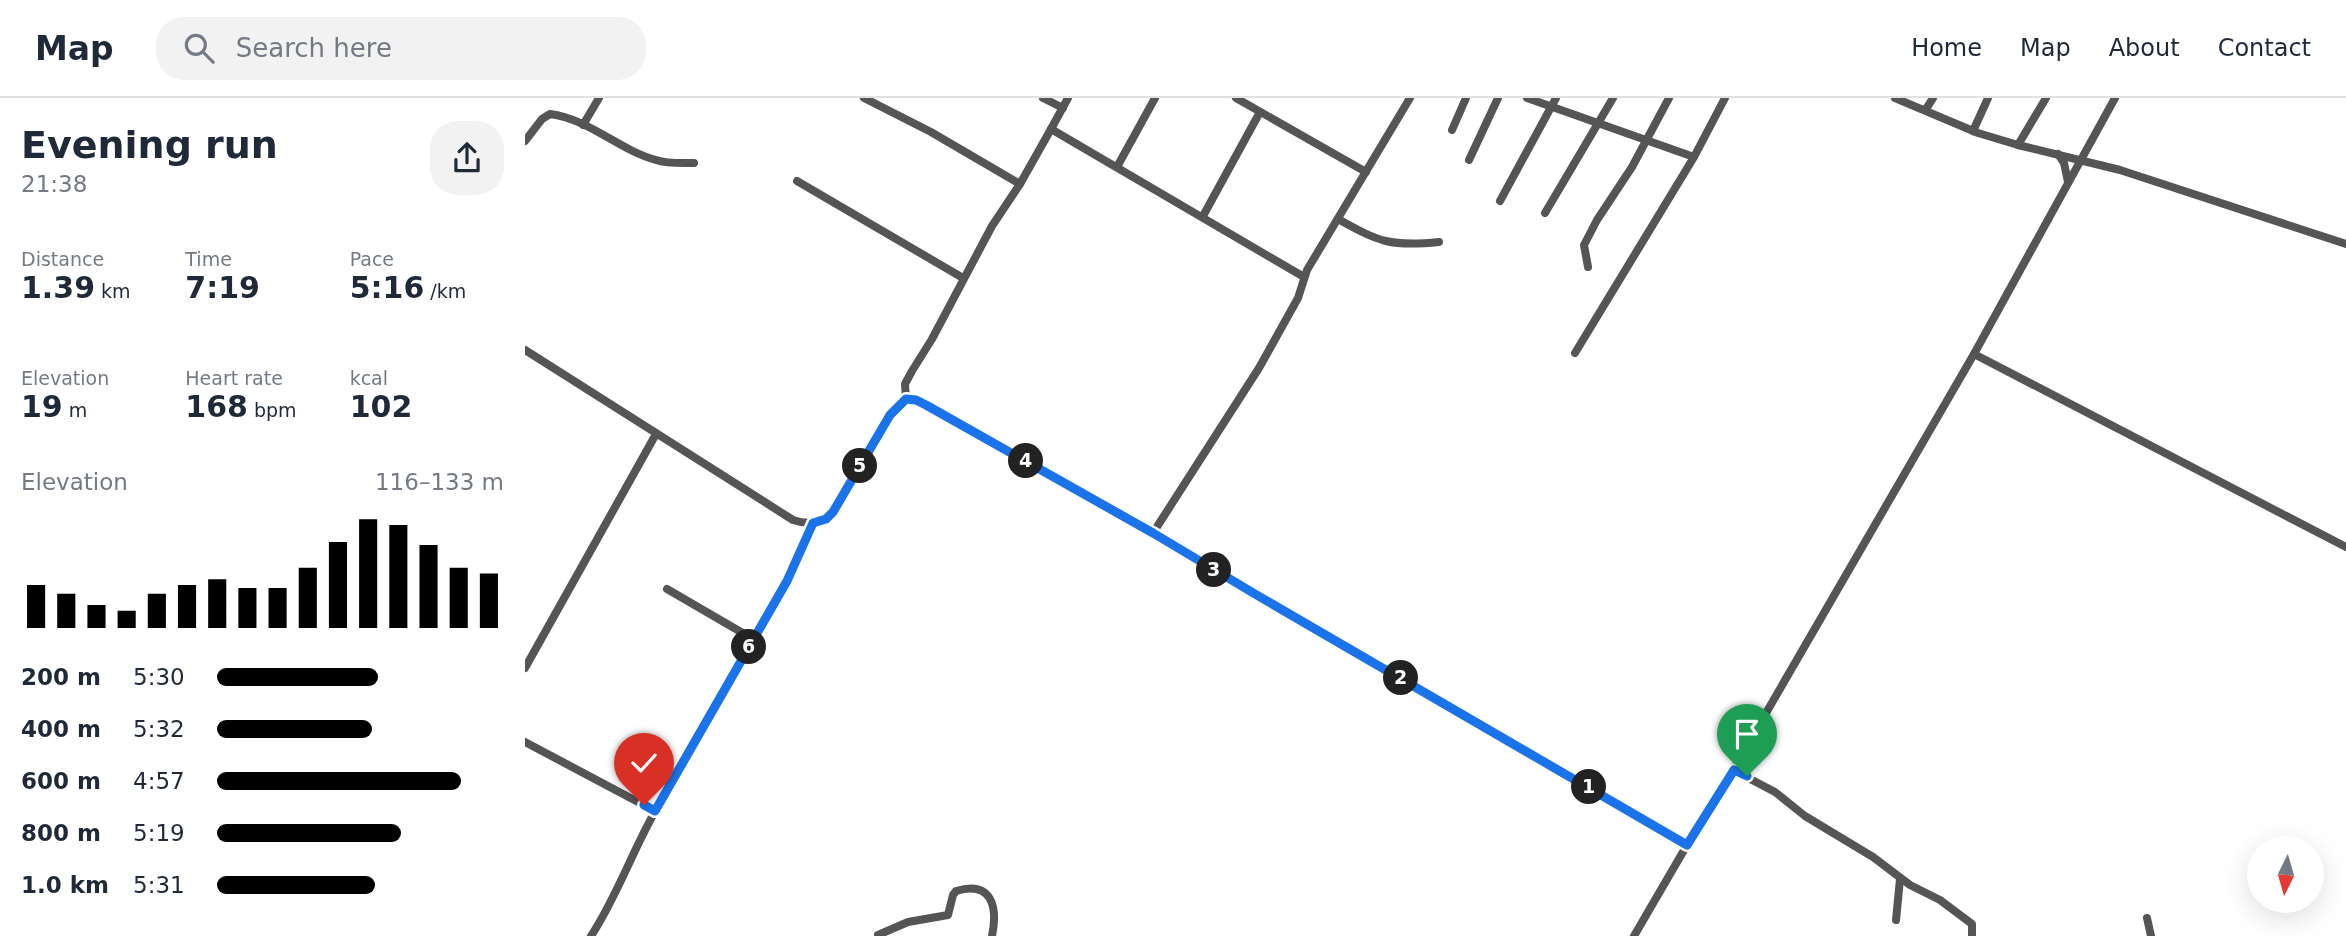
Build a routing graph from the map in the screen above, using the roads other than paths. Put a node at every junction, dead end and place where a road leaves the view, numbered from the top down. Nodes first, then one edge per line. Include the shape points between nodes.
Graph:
1 (599, 98) edge
2 (864, 98) edge
3 (1043, 98) edge
4 (1068, 98) edge
5 (1156, 98) edge
6 (1236, 98) edge
7 (1410, 98) edge
8 (1466, 98) edge
9 (1498, 98) edge
10 (1527, 98) edge
11 (1556, 98) edge
12 (1613, 98) edge
13 (1669, 98) edge
14 (1725, 98) edge
15 (1895, 98) edge
16 (1933, 98) edge
17 (1988, 98) edge
18 (2046, 98) edge
19 (2115, 98) edge
20 (1551, 107) junction
21 (1063, 108) junction
22 (1926, 109) junction
23 (1260, 112) junction
24 (1598, 123) junction
25 (583, 125) junction
26 (1051, 129) junction
27 (1452, 130) dead end
28 (1973, 131) junction
29 (1645, 140) junction
30 (525, 141) edge
31 (2018, 145) junction
32 (2057, 154) junction
33 (1694, 157) junction
34 (1469, 160) dead end
35 (2079, 161) junction
36 (694, 163) dead end
37 (1117, 167) junction
38 (1366, 172) junction
39 (797, 181) dead end
40 (2068, 182) junction
41 (1020, 184) junction
42 (1500, 201) dead end
43 (1545, 213) dead end
44 (1203, 216) junction
45 (1338, 219) junction
46 (1439, 242) dead end
47 (2346, 244) edge
48 (1588, 267) dead end
49 (1304, 277) junction
50 (963, 278) junction
51 (525, 351) edge
52 (1575, 354) dead end
53 (1974, 354) junction
54 (906, 399) junction
55 (656, 434) junction
56 (813, 523) junction
57 (1153, 533) junction
58 (2346, 547) edge
59 (667, 589) dead end
60 (753, 639) junction
61 (525, 668) edge
62 (525, 742) edge
63 (1734, 770) junction
64 (655, 811) junction
65 (1687, 845) junction
66 (1900, 879) junction
67 (2147, 918) dead end
68 (1896, 920) dead end
69 (877, 935) edge
70 (591, 936) edge
71 (992, 936) edge
72 (1634, 936) edge
73 (1972, 936) edge
74 (2151, 936) edge

1 - 25 street
2 - 41 street
3 - 21 street
4 - 21 street
5 - 37 street
6 - 23 street
7 - 38 street
8 - 27 street
9 - 34 street
10 - 20 street
11 - 20 street
12 - 24 street
13 - 29 street
14 - 33 street
15 - 22 street
16 - 22 street
17 - 28 street
18 - 31 street
19 - 35 street
20 - 24 street
20 - 42 street
21 - 26 street
22 - 28 street
23 - 38 street
23 - 44 street
24 - 29 street
24 - 43 street
25 - 30 street via 550,114
25 - 36 street via 653,160
26 - 37 street
26 - 41 street
28 - 31 street
29 - 33 street
29 - 48 street via 1584,245
31 - 32 street
32 - 35 street
32 - 40 street
33 - 52 street
35 - 40 street
35 - 47 street via 2120,170
37 - 44 street
38 - 45 street
39 - 50 street
40 - 53 street
41 - 50 street
44 - 49 street
45 - 46 street via 1385,243
45 - 49 street
49 - 57 street via 1298,298 1259,368
50 - 54 street via 905,384
51 - 55 street
53 - 58 street
53 - 63 street
54 - 56 street via 890,415 833,512
54 - 57 street via 926,405
55 - 56 street via 793,520
55 - 61 street
56 - 60 street via 787,581
57 - 65 street
59 - 60 street
60 - 64 street
62 - 64 street
63 - 65 street
63 - 66 street via 1775,792
64 - 70 street
65 - 72 street
66 - 68 street
66 - 73 street via 1969,921
67 - 74 street
69 - 71 street via 908,922 948,915 956,891 976,888 992,902

